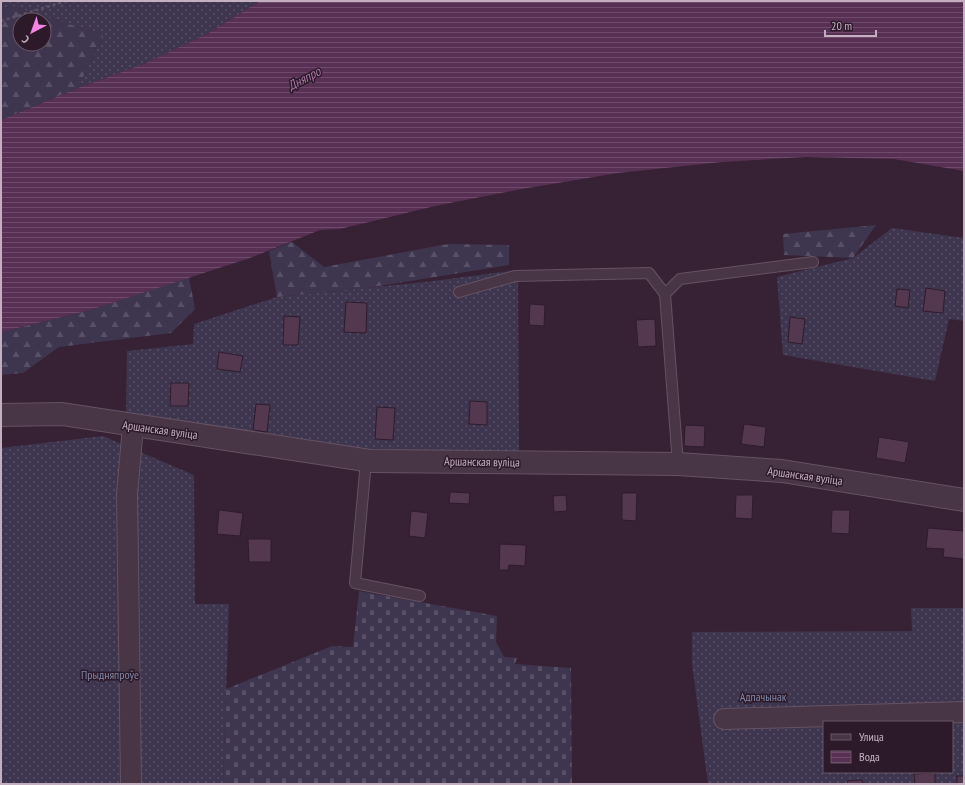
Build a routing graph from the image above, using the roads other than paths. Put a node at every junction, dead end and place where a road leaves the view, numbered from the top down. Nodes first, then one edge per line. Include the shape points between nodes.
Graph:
1 (813, 262) dead end
2 (459, 292) dead end
3 (665, 294) junction
4 (4, 417) edge
5 (133, 426) junction
6 (366, 461) junction
7 (678, 464) junction
8 (964, 500) edge
9 (420, 596) dead end
10 (964, 712) edge
11 (724, 719) dead end
12 (131, 784) edge

1 - 3 lane via 680,279
2 - 3 lane via 515,276 649,273
3 - 7 lane
4 - 5 street, Аршанская вуліца via 62,414
5 - 6 street, Аршанская вуліца
5 - 12 street via 127,494
6 - 7 street, Аршанская вуліца
6 - 9 lane via 355,583
7 - 8 street, Аршанская вуліца via 782,471
10 - 11 street

